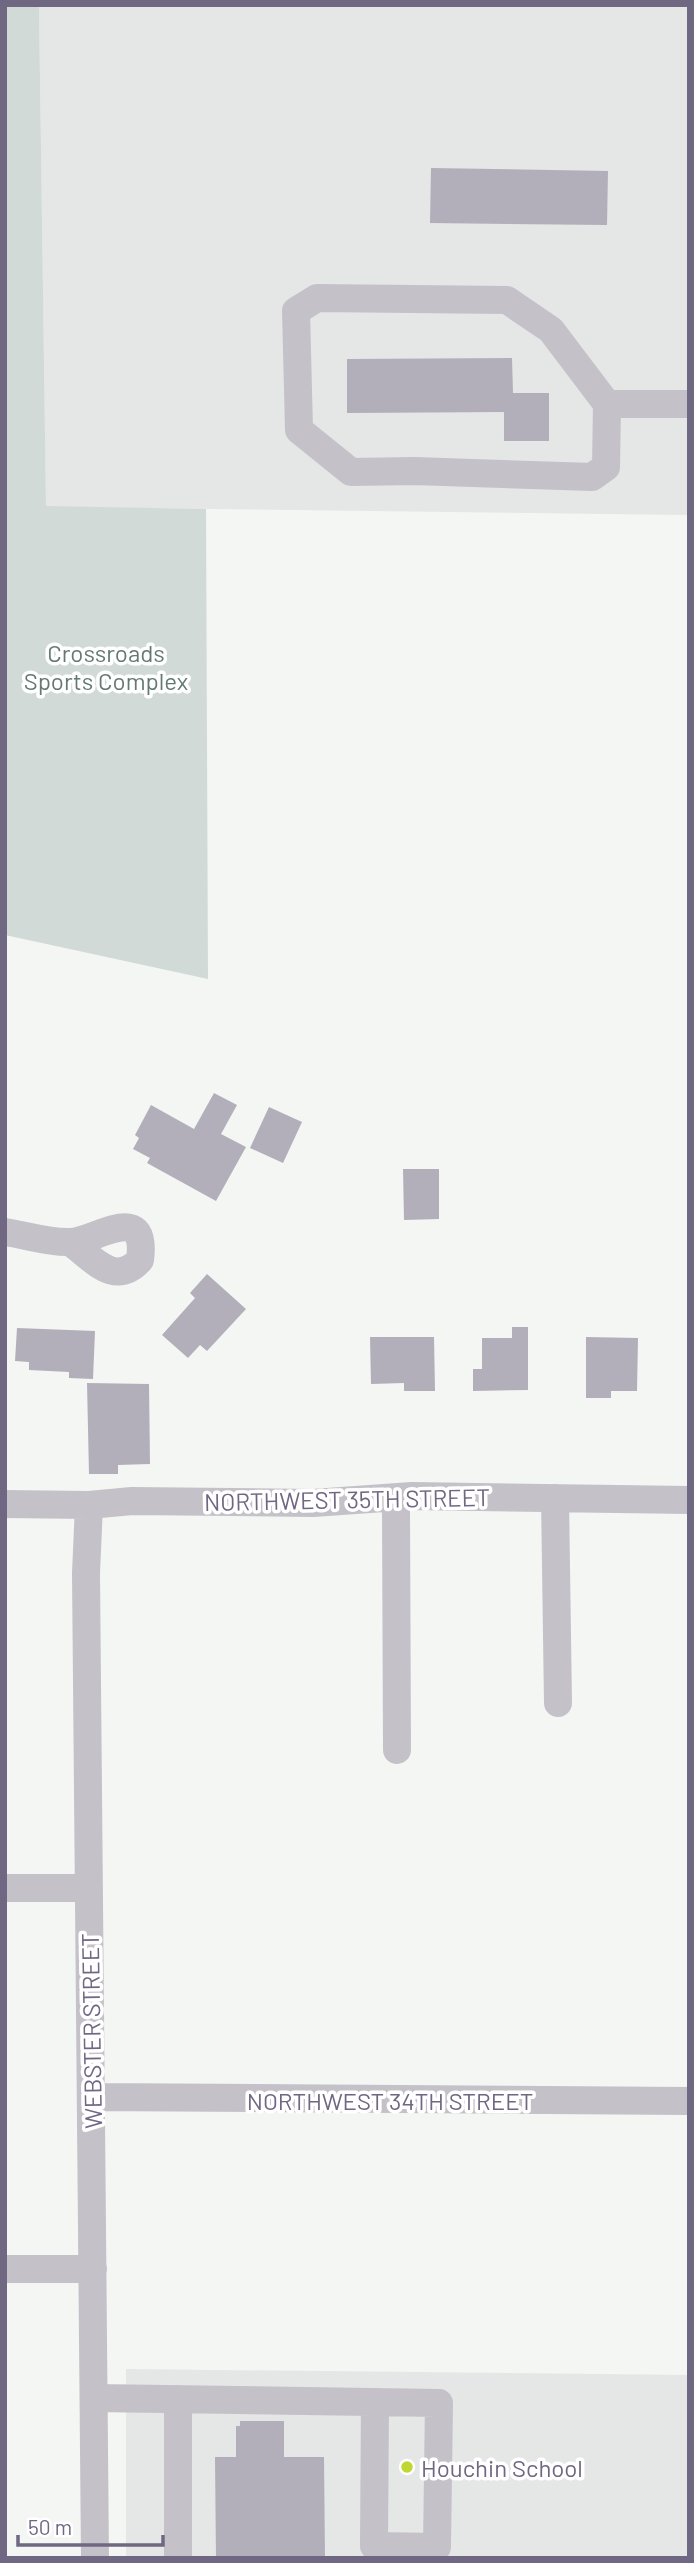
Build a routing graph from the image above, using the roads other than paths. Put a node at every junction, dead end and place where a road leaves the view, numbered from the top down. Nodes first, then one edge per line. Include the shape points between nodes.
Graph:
1 (607, 404) junction
2 (689, 404) edge
3 (5, 1232) edge
4 (71, 1242) dead end
5 (555, 1498) junction
6 (391, 1499) junction
7 (689, 1500) edge
8 (5, 1504) edge
9 (89, 1505) junction
10 (558, 1703) dead end
11 (397, 1750) dead end
12 (5, 1888) edge
13 (89, 1888) junction
14 (92, 2097) junction
15 (689, 2101) edge
16 (5, 2269) edge
17 (93, 2269) junction
18 (94, 2398) junction
19 (178, 2399) junction
20 (375, 2402) junction
21 (95, 2558) edge
22 (178, 2558) edge

1 - 1 street via 551,330 507,300 317,298 296,311 299,430 351,472 592,477 606,467
1 - 2 street
3 - 4 street
5 - 6 street, NORTHWEST 35TH STREET
5 - 7 street, NORTHWEST 35TH STREET
5 - 10 street
6 - 9 street, NORTHWEST 35TH STREET
6 - 11 street via 396,1511
8 - 9 street, NORTHWEST 35TH STREET
9 - 13 street, WEBSTER STREET
12 - 13 street
13 - 14 street, WEBSTER STREET
14 - 15 street, NORTHWEST 34TH STREET
14 - 17 street, WEBSTER STREET
16 - 17 street
17 - 18 street, WEBSTER STREET
18 - 19 street
18 - 21 street, WEBSTER STREET
19 - 20 street
19 - 22 street
20 - 20 street via 439,2403 437,2547 374,2546

